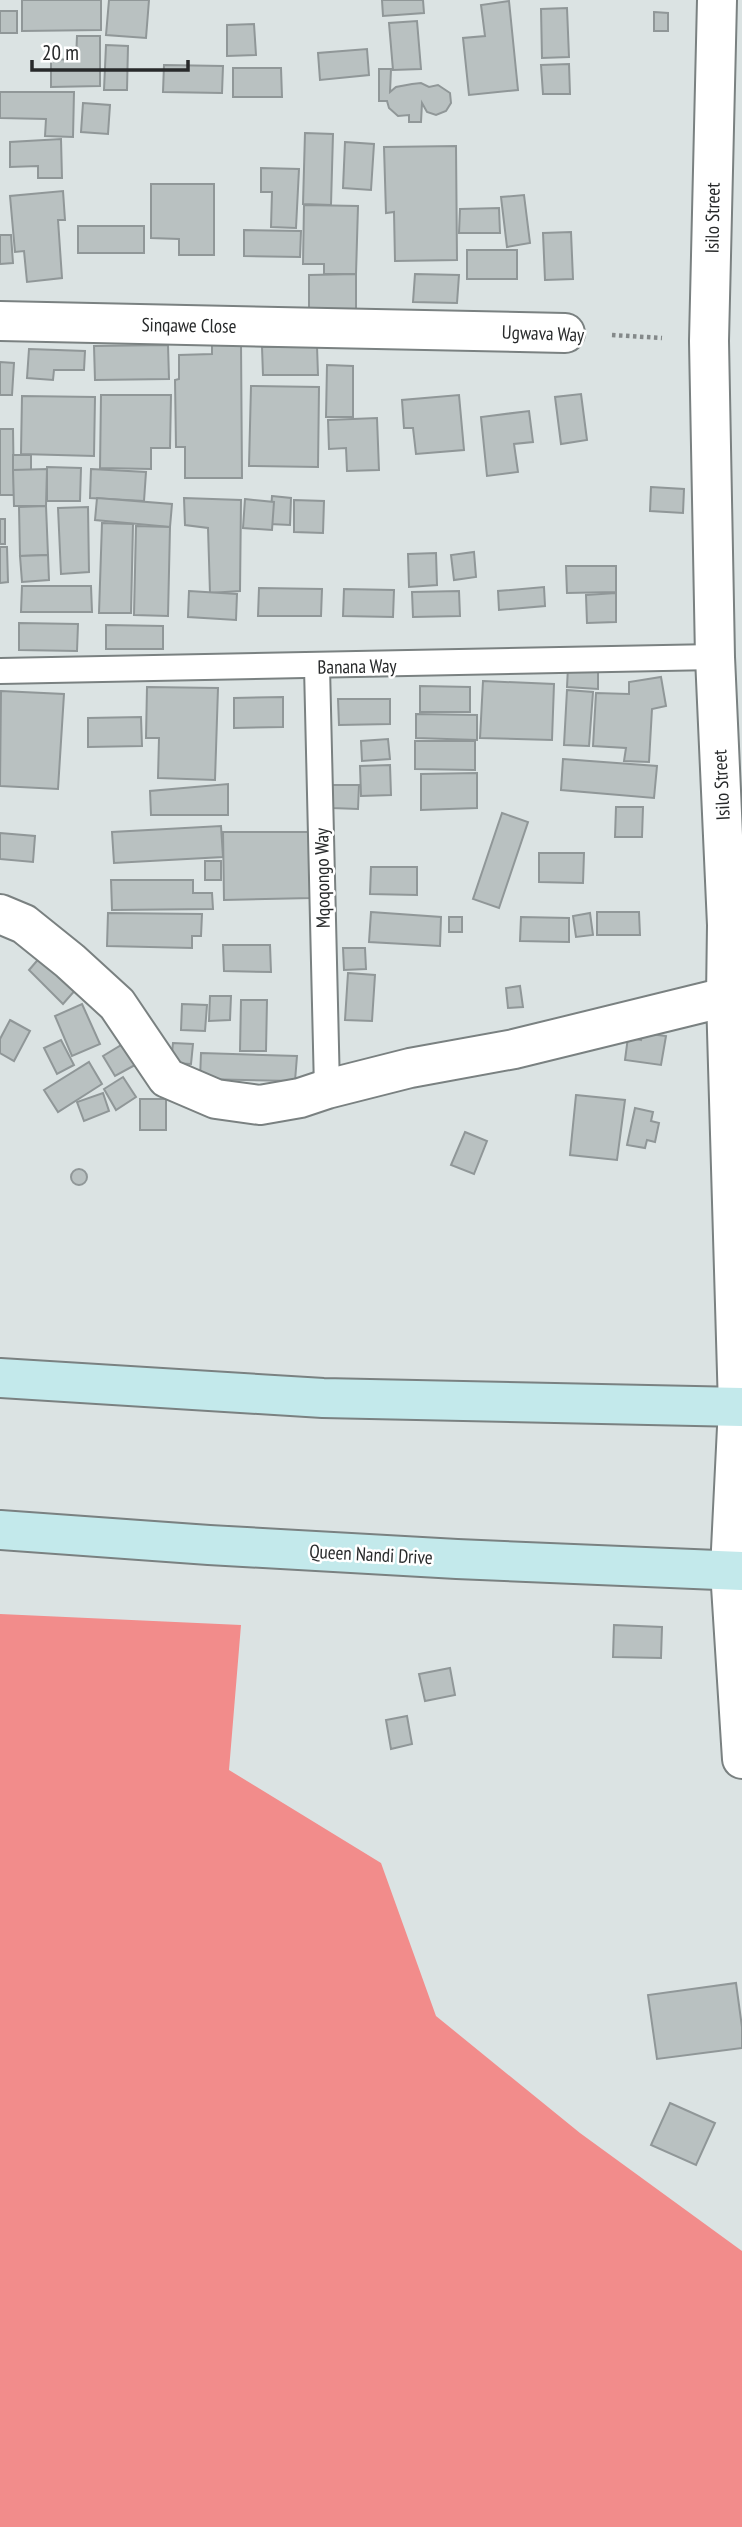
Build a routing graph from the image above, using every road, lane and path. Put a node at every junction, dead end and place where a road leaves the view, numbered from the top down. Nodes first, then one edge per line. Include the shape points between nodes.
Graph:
1 (717, 0) edge
2 (0, 321) edge
3 (377, 329) joint
4 (565, 332) joint
5 (709, 341) junction
6 (715, 657) junction
7 (317, 667) junction
8 (0, 671) edge
9 (0, 914) edge
10 (726, 998) junction
11 (327, 1089) junction
12 (0, 1378) edge
13 (740, 1407) edge
14 (0, 1530) edge
15 (736, 1571) edge
16 (742, 1759) edge

1 - 5 street, Isilo Street
2 - 3 street, Sinqawe Close
3 - 4 street, Ugwava Way
4 - 5 path, Ugwava Way
5 - 6 street, Isilo Street
6 - 7 lane, Banana Way
6 - 10 street, Isilo Street
7 - 8 lane, Banana Way
7 - 11 lane, Mqoqongo Way
9 - 11 street via 24,924 117,1004 167,1078 216,1099 260,1105
10 - 11 street
10 - 13 street, Isilo Street
12 - 13 main road via 323,1398
13 - 15 street, Isilo Street
14 - 15 main road, Queen Nandi Drive via 457,1559
15 - 16 street, Isilo Street

